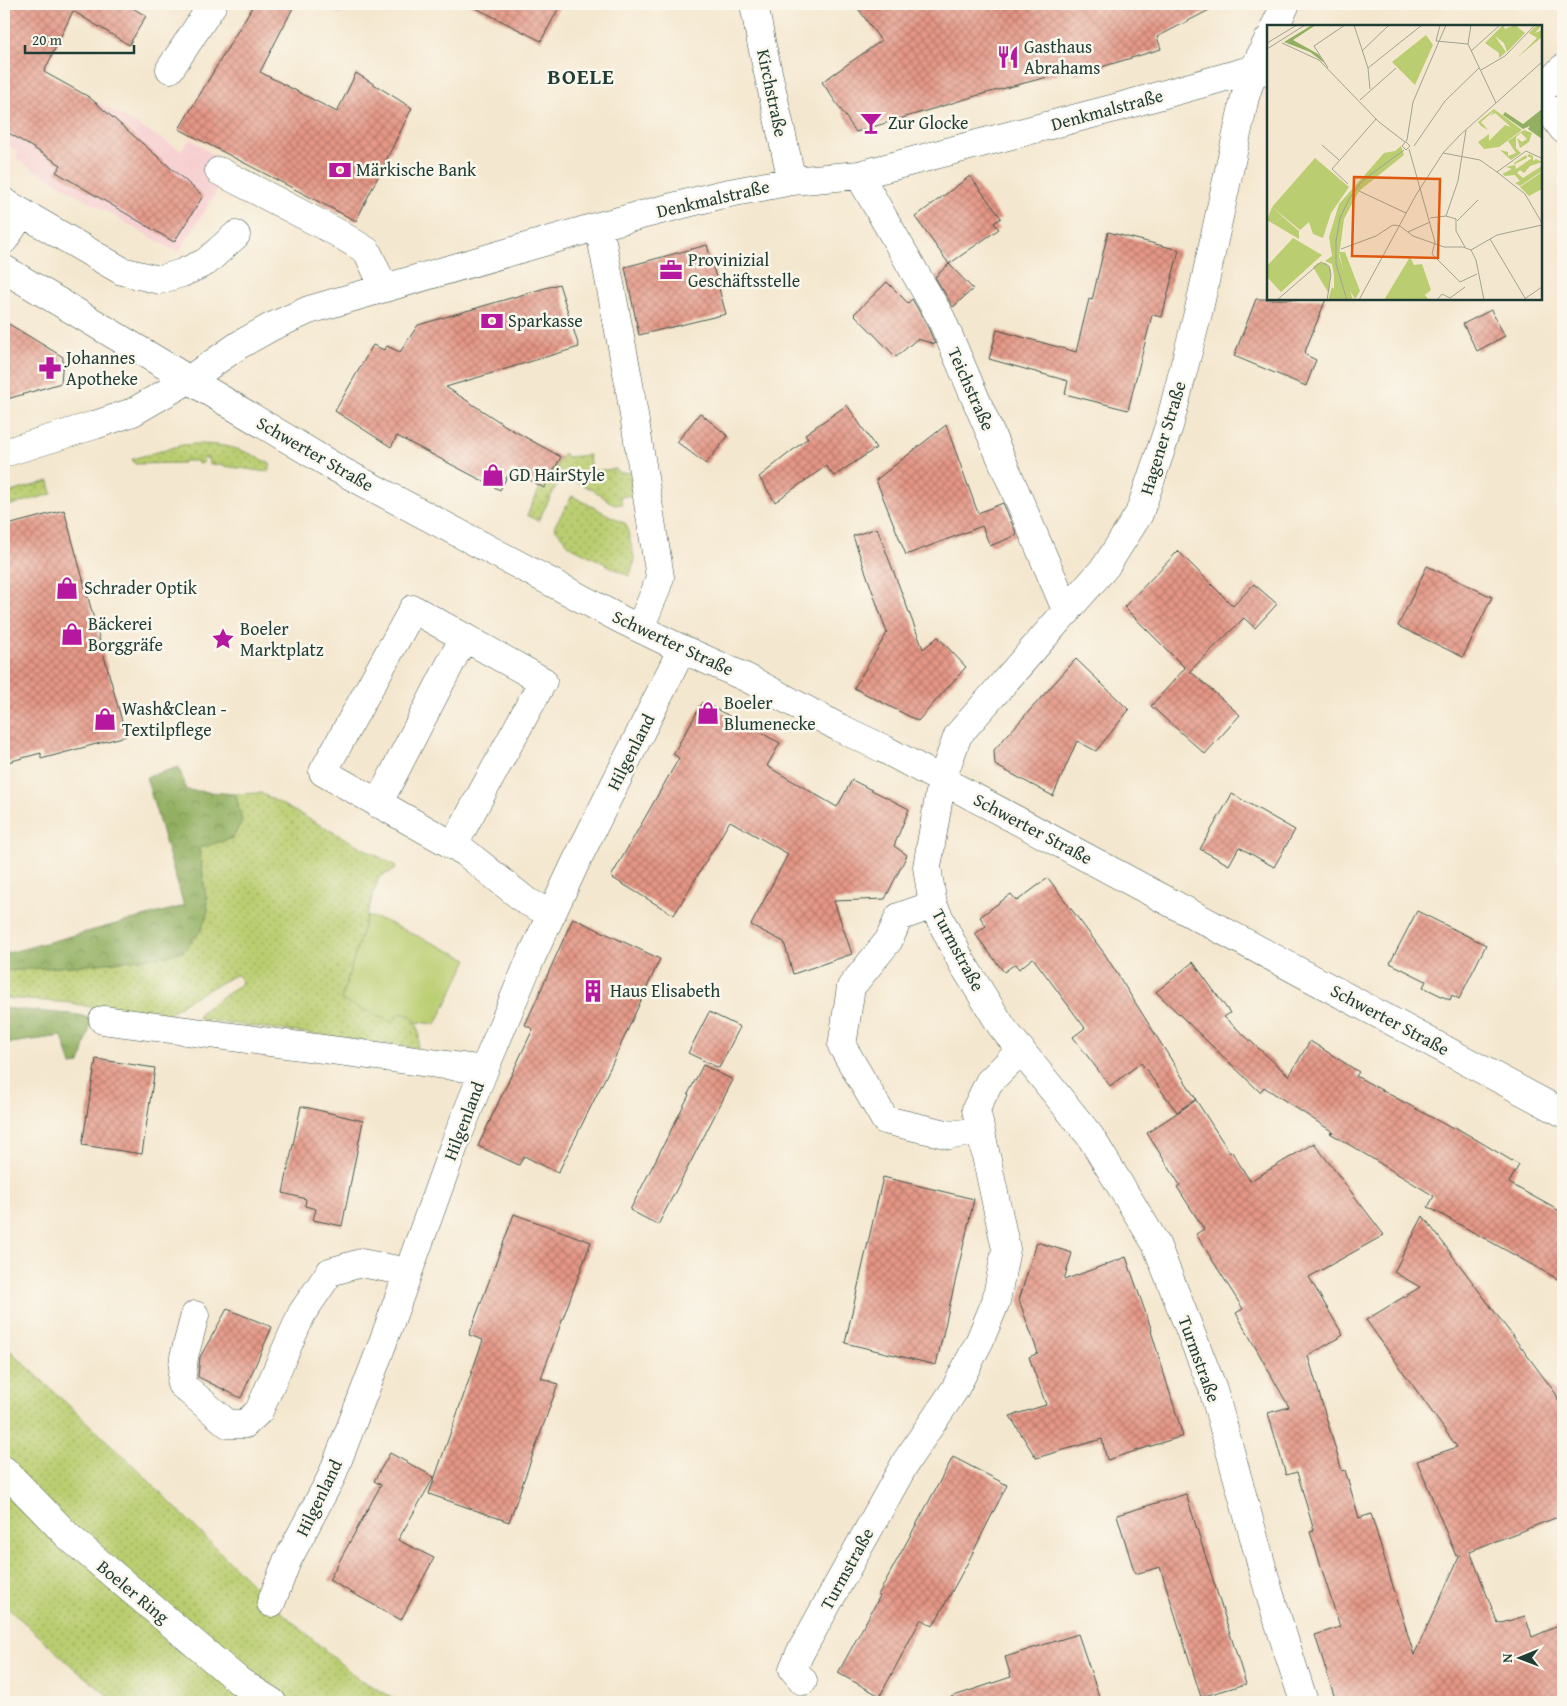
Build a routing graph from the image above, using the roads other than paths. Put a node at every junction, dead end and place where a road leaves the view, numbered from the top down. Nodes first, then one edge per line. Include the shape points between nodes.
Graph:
1 (213, 4) edge
2 (754, 4) edge
3 (1286, 4) edge
4 (1276, 25) edge
5 (1267, 44) edge
6 (1563, 68) edge
7 (170, 69) dead end
8 (1261, 70) edge
9 (1542, 90) edge
10 (1542, 101) edge
11 (1563, 129) edge
12 (219, 171) dead end
13 (859, 175) junction
14 (792, 181) junction
15 (13, 207) edge
16 (599, 226) junction
17 (236, 235) dead end
18 (4, 240) edge
19 (4, 269) edge
20 (384, 288) junction
21 (190, 379) junction
22 (4, 453) edge
23 (1066, 612) junction
24 (640, 628) junction
25 (464, 637) junction
26 (682, 649) junction
27 (942, 780) junction
28 (378, 804) junction
29 (453, 846) junction
30 (934, 905) junction
31 (551, 914) junction
32 (103, 1020) dead end
33 (1021, 1050) junction
34 (484, 1070) junction
35 (1563, 1113) edge
36 (980, 1131) junction
37 (408, 1272) junction
38 (195, 1315) dead end
39 (4, 1470) edge
40 (271, 1602) dead end
41 (803, 1681) dead end
42 (272, 1702) edge
43 (1304, 1702) edge

1 - 7 street
2 - 14 street, Kirchstraße
3 - 4 street
5 - 8 street, Hagener Straße
6 - 9 street
8 - 13 street, Denkmalstraße
8 - 23 street, Hagener Straße via 1245,97 1199,309 1169,426 1139,514 1106,566
10 - 11 street
12 - 20 street via 367,251
13 - 14 street, Denkmalstraße
13 - 23 street, Teichstraße via 941,318
14 - 16 street, Denkmalstraße via 719,195
15 - 17 street via 122,271 159,280 206,262
15 - 18 street
16 - 20 street, Denkmalstraße
16 - 24 street via 628,378 660,577
19 - 21 street, Schwerter Straße
20 - 21 street, Denkmalstraße via 309,310 271,327
21 - 22 street, Denkmalstraße via 133,412
21 - 24 street, Schwerter Straße via 338,469
23 - 27 street, Hagener Straße via 958,735
24 - 26 street, Schwerter Straße
25 - 28 street
25 - 28 street via 412,609 323,772
25 - 29 street via 543,681
26 - 27 street, Schwerter Straße via 747,678
26 - 31 street, Hilgenland
27 - 30 street, Turmstraße via 927,866
27 - 35 street, Schwerter Straße
28 - 29 street
29 - 31 street via 526,901
30 - 33 street, Turmstraße via 960,962 1002,1027
30 - 36 street via 898,918 889,940 851,986 842,1046 885,1120 950,1135
31 - 34 street, Hilgenland
32 - 34 street
33 - 36 street, Turmstraße via 989,1082 976,1109
33 - 43 street, Turmstraße via 1090,1136 1156,1244 1213,1389 1269,1592
34 - 37 street, Hilgenland
36 - 41 street, Turmstraße via 1006,1249 996,1301 955,1389 907,1460 800,1653 794,1669
37 - 38 street via 361,1263 330,1272 302,1314 259,1411 245,1424 228,1424 181,1384
37 - 40 street, Hilgenland via 331,1478 287,1561
39 - 42 street, Boeler Ring via 69,1538 239,1681

